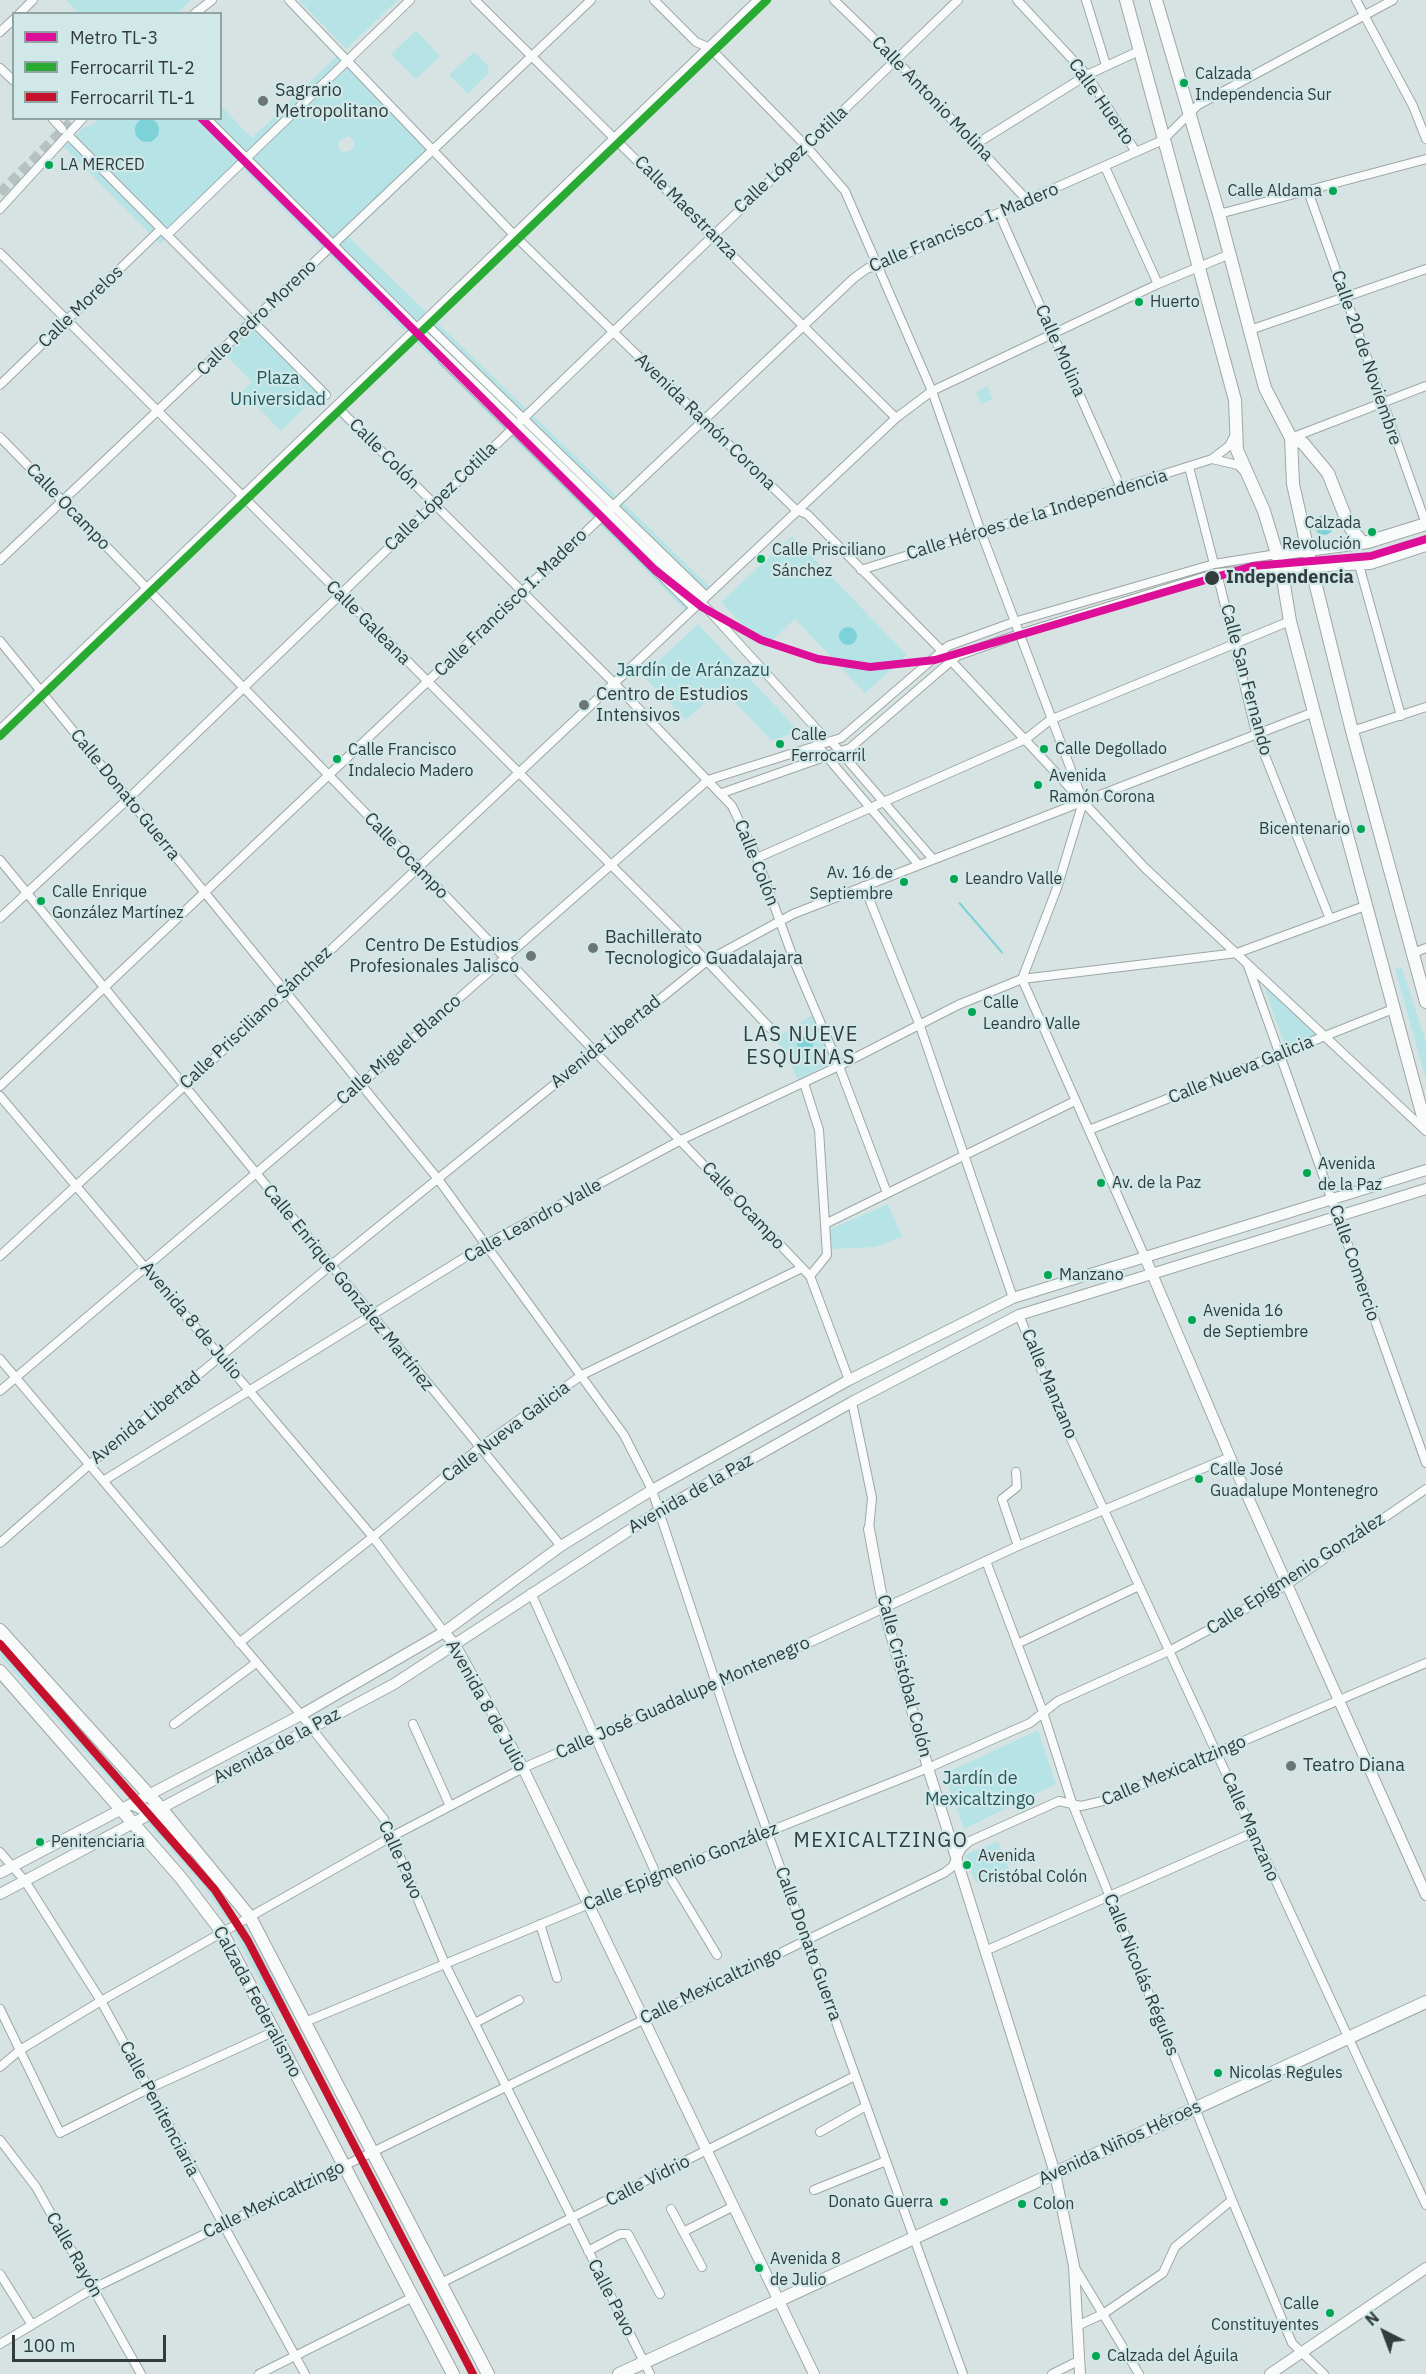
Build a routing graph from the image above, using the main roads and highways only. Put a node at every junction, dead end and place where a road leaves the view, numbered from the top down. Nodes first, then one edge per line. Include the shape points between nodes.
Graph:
1 (1126, 0) edge
2 (1156, 0) edge
3 (1292, 438) junction
4 (1426, 524) edge
5 (1362, 543) junction
6 (1426, 545) edge
7 (1308, 549) junction
8 (1277, 554) junction
9 (1281, 567) junction
10 (1313, 568) junction
11 (1426, 1002) edge
12 (1426, 1130) edge
13 (0, 1630) edge
14 (0, 1671) edge
15 (128, 1807) junction
16 (155, 1810) junction
17 (1426, 2002) edge
18 (453, 2374) edge
19 (488, 2374) edge
20 (619, 2374) edge

1 - 8 main road via 1235,400 1237,450 1264,511
2 - 3 main road via 1265,388
3 - 5 main road via 1303,443 1328,472 1349,526
3 - 7 main road via 1293,484
4 - 5 main road
5 - 7 main road
6 - 10 main road via 1359,565
7 - 8 main road
7 - 10 main road
8 - 9 main road
9 - 10 main road
9 - 12 main road via 1290,621
10 - 11 main road via 1352,731
13 - 16 main road, Calzada Federalismo via 149,1795
14 - 15 main road, Calzada Federalismo
15 - 16 main road
15 - 18 main road, Calzada Federalismo via 133,1822 222,1932
16 - 19 main road, Calzada Federalismo via 247,1913
17 - 20 main road, Avenida Niños Héroes

